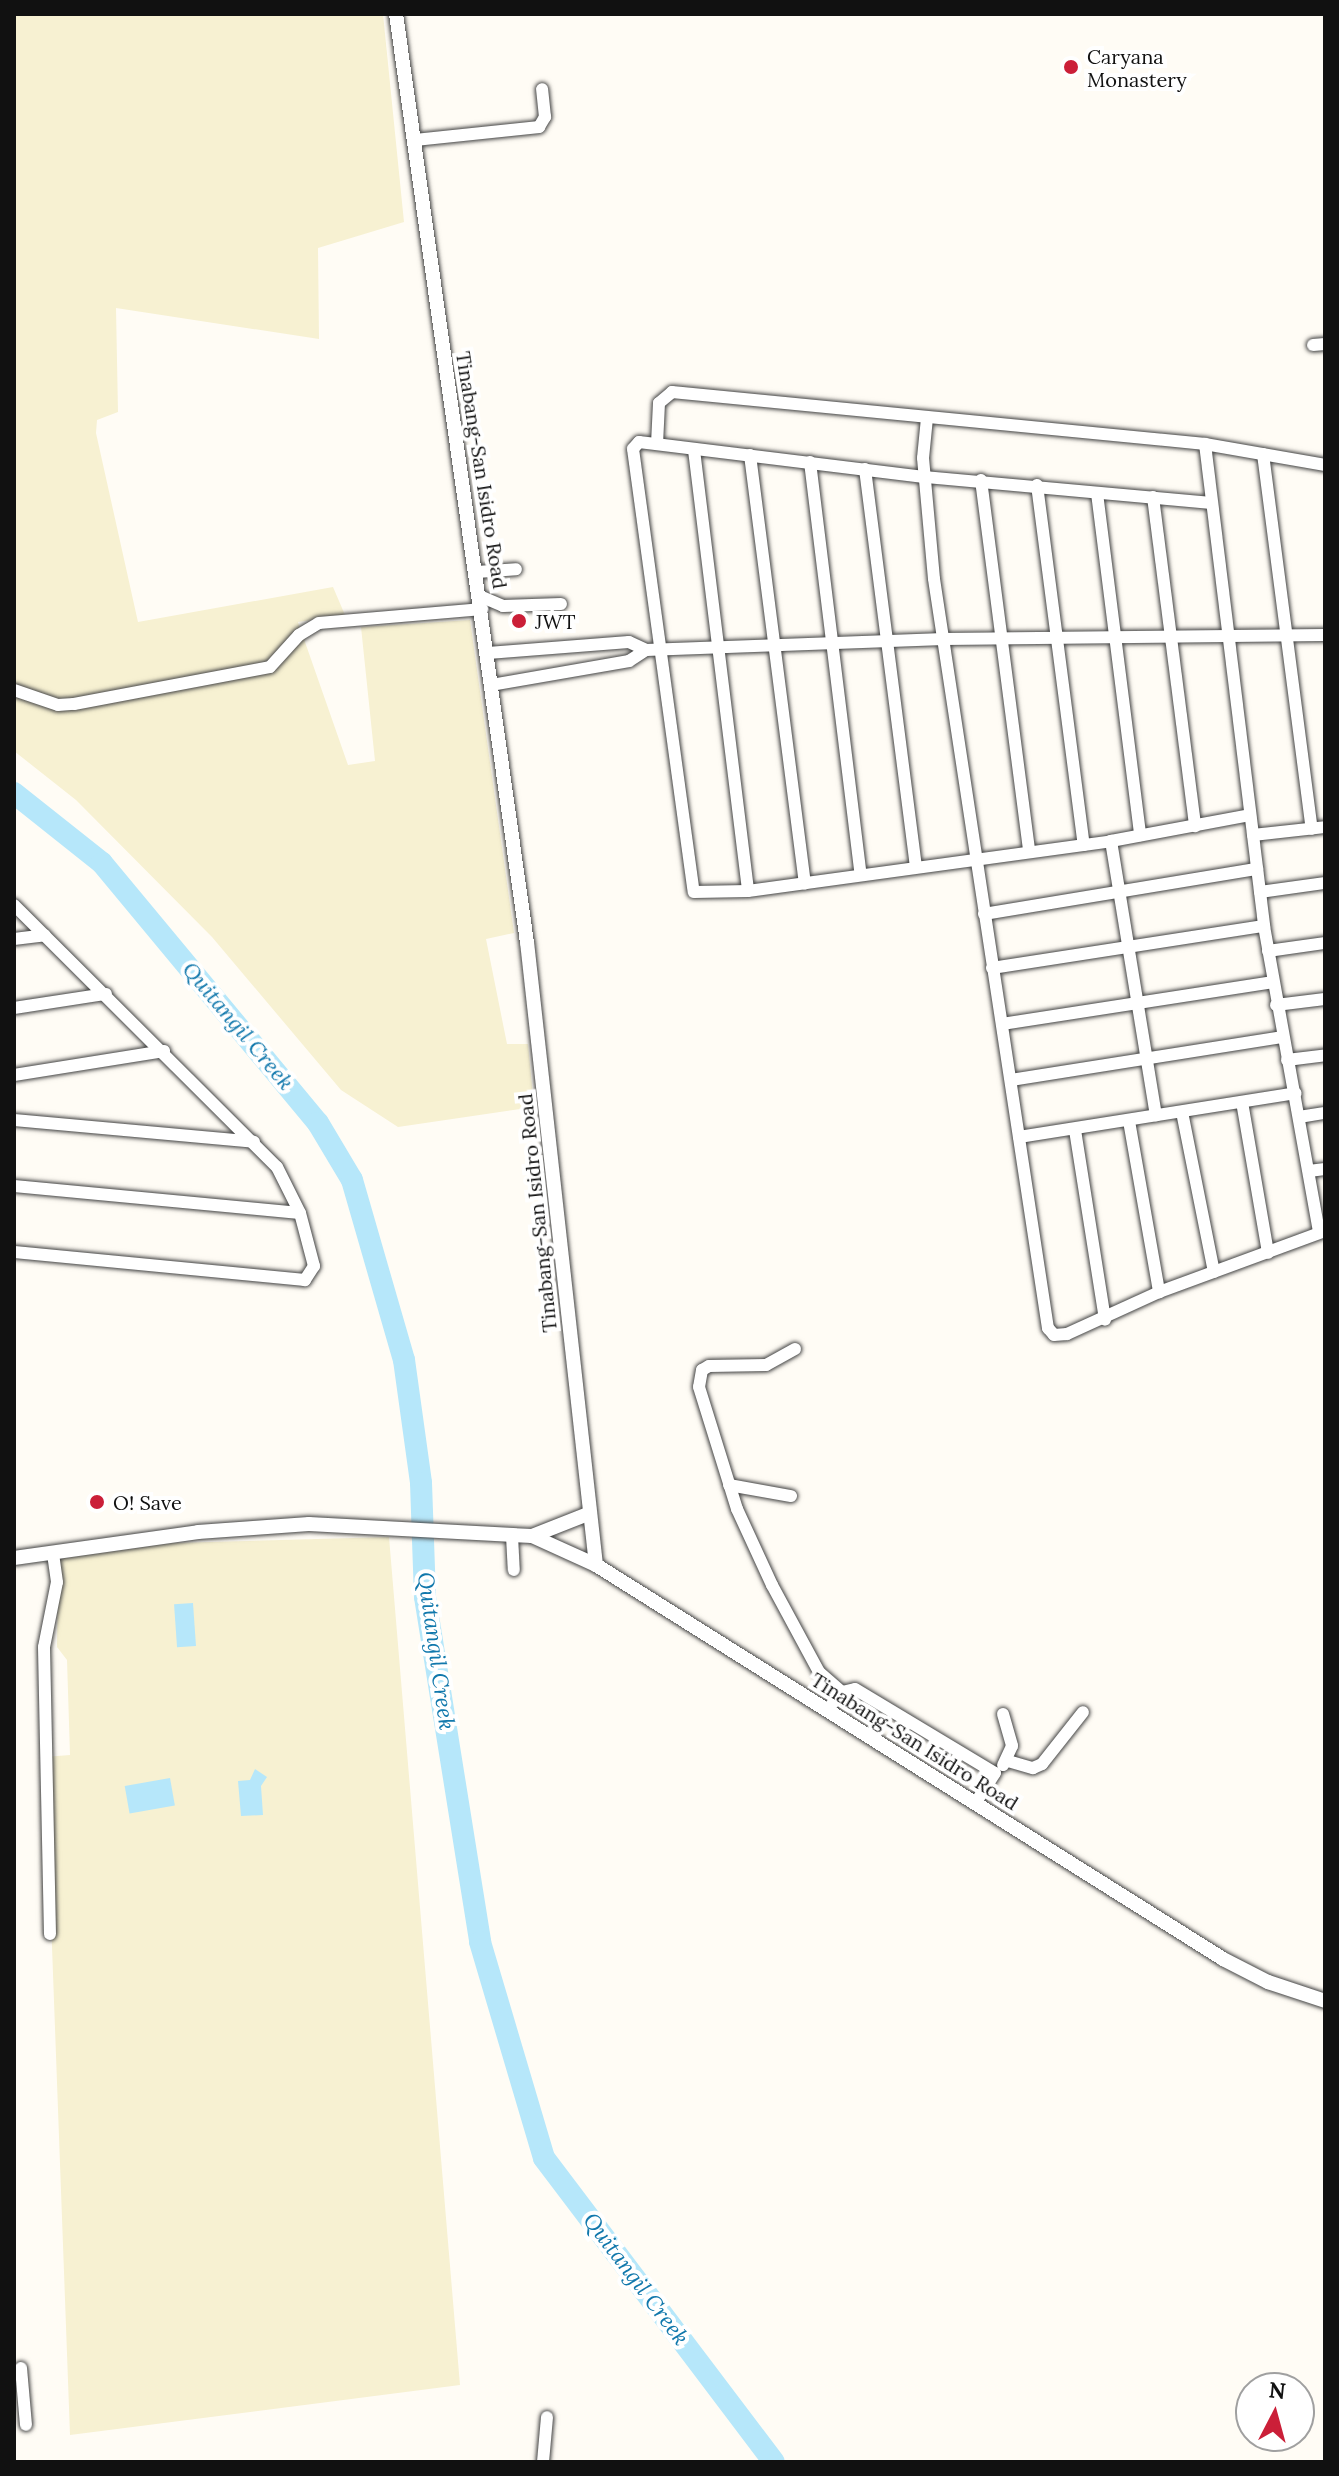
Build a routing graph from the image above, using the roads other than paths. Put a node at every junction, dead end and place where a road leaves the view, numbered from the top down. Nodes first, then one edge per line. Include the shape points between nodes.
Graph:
1 (396, 14) edge
2 (542, 89) dead end
3 (415, 140) junction
4 (927, 418) junction
5 (657, 444) junction
6 (1205, 444) junction
7 (694, 450) junction
8 (1263, 454) junction
9 (750, 455) junction
10 (810, 462) junction
11 (1325, 466) edge
12 (865, 469) junction
13 (924, 477) junction
14 (981, 480) junction
15 (1037, 485) junction
16 (1097, 493) junction
17 (1153, 497) junction
18 (1211, 503) junction
19 (516, 569) dead end
20 (477, 572) junction
21 (482, 603) junction
22 (561, 604) dead end
23 (1287, 635) junction
24 (1325, 635) edge
25 (1171, 636) junction
26 (1228, 636) junction
27 (1115, 637) junction
28 (944, 639) junction
29 (1058, 640) junction
30 (1000, 641) junction
31 (888, 642) junction
32 (831, 643) junction
33 (716, 644) junction
34 (773, 644) junction
35 (661, 647) junction
36 (646, 650) junction
37 (488, 653) junction
38 (492, 685) junction
39 (14, 690) edge
40 (1250, 815) junction
41 (1195, 826) junction
42 (1319, 828) edge
43 (1140, 835) junction
44 (1253, 835) junction
45 (1111, 841) junction
46 (1084, 845) junction
47 (1029, 852) junction
48 (974, 858) junction
49 (916, 866) junction
50 (1257, 869) junction
51 (861, 875) junction
52 (805, 883) junction
53 (1325, 883) edge
54 (748, 891) junction
55 (1260, 892) junction
56 (1119, 895) junction
57 (14, 905) edge
58 (984, 914) junction
59 (1264, 926) junction
60 (45, 935) junction
61 (14, 939) edge
62 (1325, 943) edge
63 (1127, 950) junction
64 (1268, 951) junction
65 (992, 968) junction
66 (1272, 982) junction
67 (106, 994) junction
68 (1325, 999) edge
69 (1276, 1005) junction
70 (1137, 1006) junction
71 (14, 1008) edge
72 (1002, 1024) junction
73 (1282, 1037) junction
74 (164, 1051) junction
75 (1325, 1055) edge
76 (1287, 1060) junction
77 (1147, 1062) junction
78 (14, 1075) edge
79 (1011, 1080) junction
80 (1296, 1093) junction
81 (1242, 1102) junction
82 (1182, 1112) junction
83 (1325, 1113) edge
84 (1156, 1115) junction
85 (1299, 1117) junction
86 (14, 1120) edge
87 (1129, 1121) junction
88 (1075, 1130) junction
89 (1019, 1137) junction
90 (254, 1142) junction
91 (1325, 1169) edge
92 (1309, 1171) junction
93 (14, 1186) edge
94 (300, 1213) junction
95 (1322, 1231) edge
96 (14, 1252) edge
97 (1268, 1253) junction
98 (1214, 1272) junction
99 (1159, 1292) junction
100 (1105, 1320) junction
101 (795, 1349) dead end
102 (729, 1485) junction
103 (791, 1496) dead end
104 (588, 1514) junction
105 (512, 1536) junction
106 (532, 1536) junction
107 (53, 1552) junction
108 (14, 1558) edge
109 (596, 1565) junction
110 (514, 1570) dead end
111 (842, 1692) junction
112 (827, 1710) junction
113 (1083, 1712) dead end
114 (1003, 1714) dead end
115 (1008, 1761) junction
116 (995, 1773) junction
117 (976, 1802) junction
118 (50, 1934) dead end
119 (1325, 2001) edge
120 (21, 2368) dead end
121 (19, 2402) edge
122 (547, 2417) dead end
123 (26, 2425) dead end
124 (543, 2462) edge

1 - 3 street, Tinabang-San Isidro Road
2 - 3 street via 545,117 539,127
3 - 20 street, Tinabang-San Isidro Road
4 - 5 street via 665,393 659,403
4 - 6 street
4 - 13 street
5 - 7 street
5 - 35 street via 639,442 633,449
6 - 8 street
6 - 18 street
7 - 9 street
7 - 33 street
8 - 11 street
8 - 23 street
9 - 10 street
9 - 34 street
10 - 12 street
10 - 32 street
12 - 13 street
12 - 31 street
13 - 14 street
13 - 28 street
14 - 15 street
14 - 30 street
15 - 16 street
15 - 29 street
16 - 17 street
16 - 27 street
17 - 18 street
17 - 25 street
18 - 26 street
19 - 20 street
20 - 21 street, Tinabang-San Isidro Road
21 - 22 street
21 - 37 street, Tinabang-San Isidro Road
21 - 39 street via 319,623 299,635 270,667 74,704 58,705
23 - 24 street
23 - 26 street
23 - 42 street
25 - 26 street
25 - 27 street
25 - 41 street
26 - 40 street
27 - 29 street
27 - 43 street
28 - 30 street
28 - 31 street
28 - 48 street
29 - 30 street
29 - 46 street
30 - 47 street
31 - 32 street
31 - 49 street
32 - 34 street
32 - 51 street
33 - 34 street
33 - 35 street
33 - 54 street
34 - 52 street
35 - 36 street
35 - 54 street via 689,886 699,893
36 - 37 street via 629,642
36 - 38 street via 629,661
37 - 38 street, Tinabang-San Isidro Road
38 - 104 street, Tinabang-San Isidro Road via 539,1038
40 - 41 street
40 - 44 street
41 - 43 street
42 - 44 street
43 - 45 street
44 - 50 street
45 - 46 street
45 - 56 street
46 - 47 street
47 - 48 street
48 - 49 street
48 - 58 street
49 - 51 street
50 - 55 street
50 - 56 street
51 - 52 street
52 - 54 street
53 - 55 street
55 - 59 street
56 - 58 street
56 - 63 street
57 - 60 street
58 - 65 street
59 - 63 street
59 - 64 street
60 - 61 street
60 - 67 street
62 - 64 street
63 - 65 street
63 - 70 street
64 - 66 street
65 - 72 street
66 - 69 street
66 - 70 street
67 - 71 street
67 - 74 street
68 - 69 street
69 - 73 street
70 - 72 street
70 - 77 street
72 - 79 street
73 - 76 street
73 - 77 street
74 - 78 street
74 - 90 street
75 - 76 street
76 - 80 street
77 - 79 street
77 - 84 street
79 - 89 street
80 - 81 street
80 - 85 street
81 - 82 street
81 - 97 street
82 - 84 street
82 - 98 street
83 - 85 street
84 - 87 street
85 - 92 street
86 - 90 street
87 - 88 street
87 - 99 street
88 - 89 street
88 - 100 street
89 - 100 street via 1048,1328 1060,1335
90 - 94 street via 277,1167
91 - 92 street
92 - 95 street
93 - 94 street
94 - 96 street via 314,1266 305,1280
95 - 97 street
97 - 98 street
98 - 99 street
99 - 100 street
101 - 102 street via 766,1365 718,1364 702,1370 699,1387
102 - 103 street
102 - 111 street via 804,1648 819,1672
104 - 106 street
104 - 109 street, Tinabang-San Isidro Road
105 - 106 street
105 - 107 street via 309,1524
105 - 110 street
106 - 109 street
107 - 108 street
107 - 118 street via 57,1582 44,1647
109 - 112 street, Tinabang-San Isidro Road
111 - 112 street
111 - 116 street via 855,1689
112 - 117 street, Tinabang-San Isidro Road
113 - 115 street via 1042,1764 1033,1768
114 - 115 street via 1012,1746
115 - 116 street
116 - 117 street
117 - 119 street, Tinabang-San Isidro Road via 1223,1959 1268,1982
120 - 121 street
121 - 123 street
122 - 124 street

